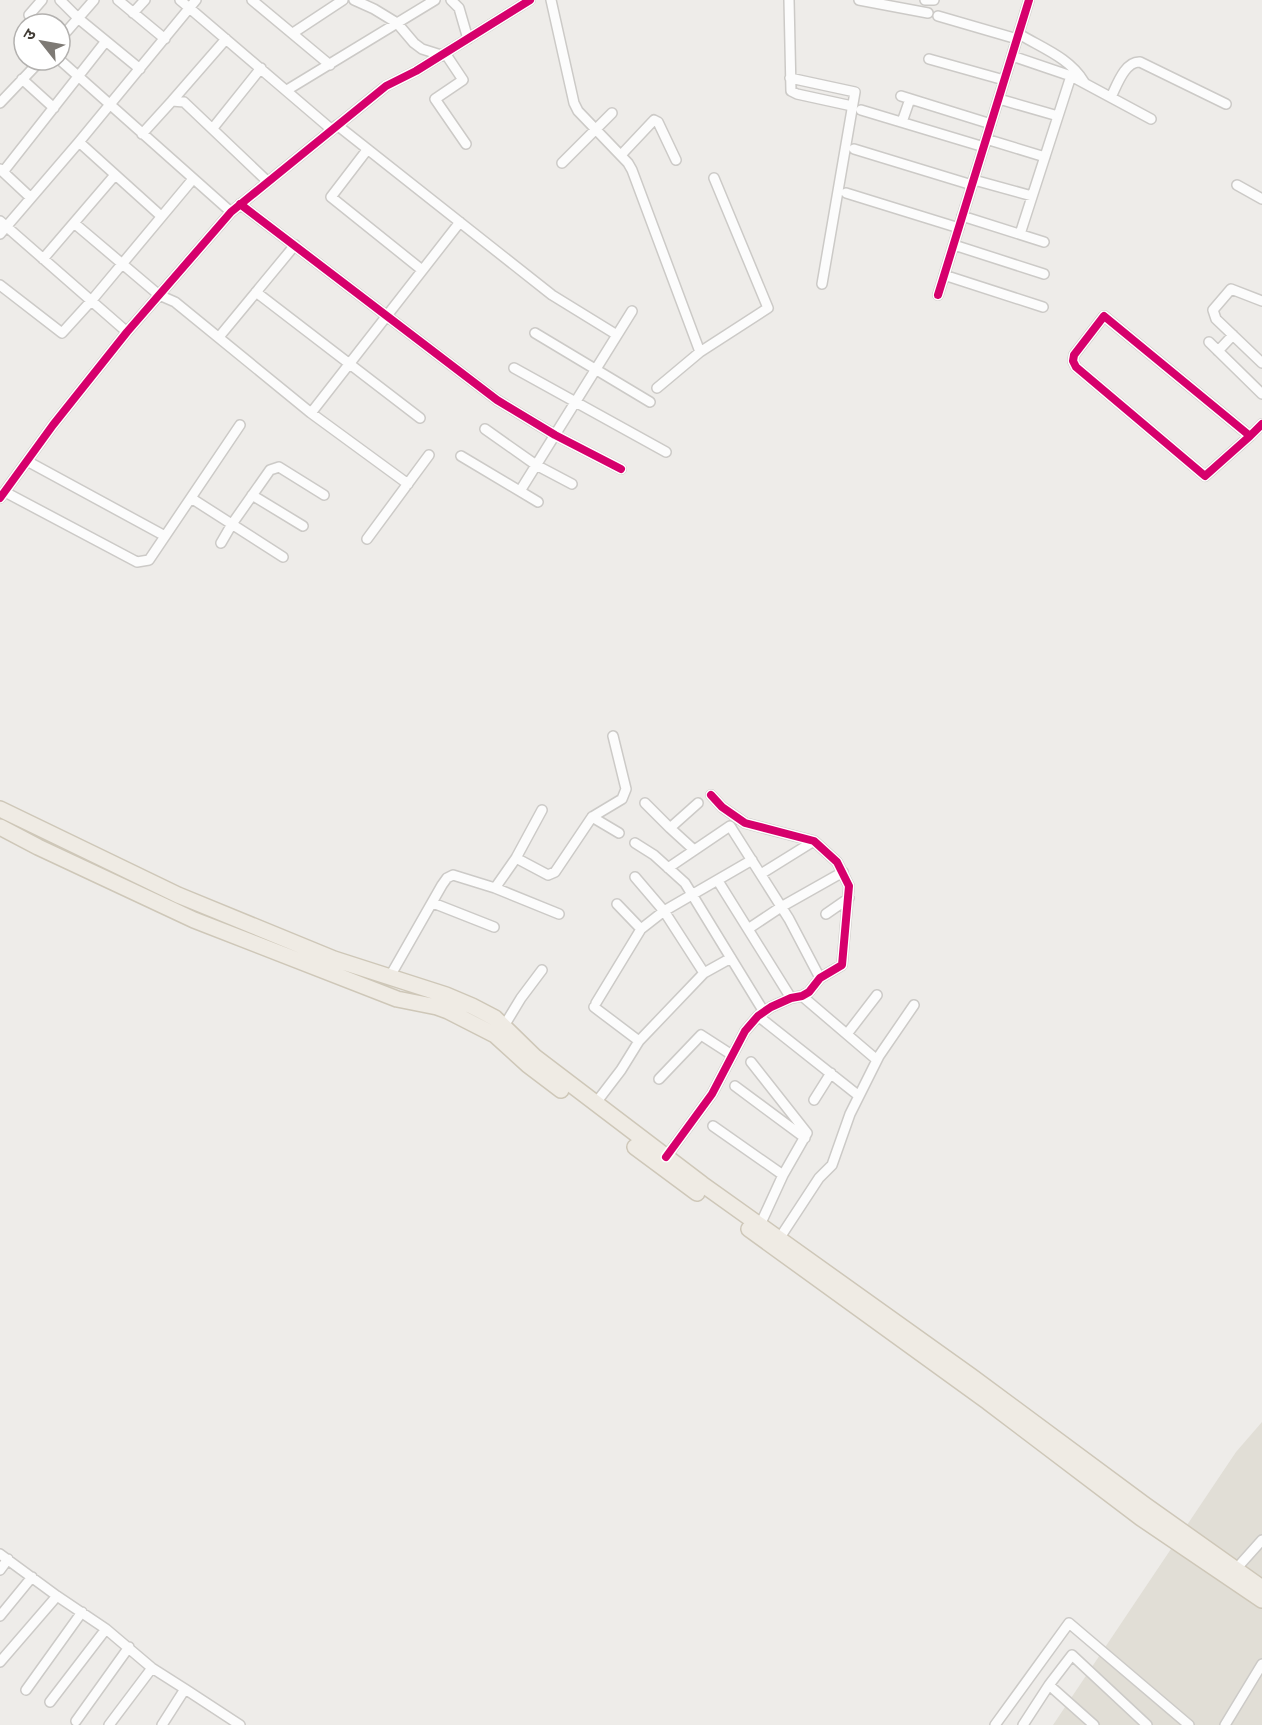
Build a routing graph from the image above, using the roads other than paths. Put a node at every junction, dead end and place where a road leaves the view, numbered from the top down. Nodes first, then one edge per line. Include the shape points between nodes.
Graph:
1 (42, 0) edge
2 (60, 0) edge
3 (94, 0) edge
4 (118, 0) edge
5 (145, 0) edge
6 (180, 0) edge
7 (343, 0) edge
8 (354, 0) edge
9 (435, 0) edge
10 (451, 0) edge
11 (530, 0) edge
12 (551, 0) edge
13 (789, 0) edge
14 (859, 0) edge
15 (925, 0) edge
16 (934, 0) edge
17 (1029, 0) edge
18 (256, 2) edge
19 (193, 4) edge
20 (32, 12) edge
21 (133, 13) junction
22 (79, 19) junction
23 (397, 23) junction
24 (72, 26) edge
25 (293, 33) junction
26 (1018, 37) junction
27 (165, 39) junction
28 (226, 39) junction
29 (468, 39) junction
30 (106, 41) junction
31 (443, 54) junction
32 (1012, 56) junction
33 (929, 59) dead end
34 (330, 65) junction
35 (261, 68) junction
36 (140, 69) junction
37 (72, 71) edge
38 (29, 72) edge
39 (1071, 76) junction
40 (78, 77) junction
41 (790, 78) junction
42 (22, 79) junction
43 (1004, 80) junction
44 (1084, 82) junction
45 (287, 90) junction
46 (1111, 97) junction
47 (999, 99) junction
48 (172, 101) junction
49 (0, 103) edge
50 (1226, 104) dead end
51 (109, 106) junction
52 (54, 108) junction
53 (856, 108) junction
54 (612, 113) dead end
55 (1058, 116) junction
56 (1151, 119) dead end
57 (902, 122) junction
58 (991, 124) junction
59 (334, 127) junction
60 (213, 128) junction
61 (596, 129) junction
62 (141, 134) junction
63 (79, 142) junction
64 (985, 143) junction
65 (466, 144) dead end
66 (854, 149) dead end
67 (367, 150) junction
68 (621, 155) junction
69 (1045, 157) junction
70 (676, 160) dead end
71 (562, 163) dead end
72 (1, 170) edge
73 (115, 175) junction
74 (714, 178) dead end
75 (193, 179) junction
76 (267, 181) junction
77 (973, 183) junction
78 (1237, 185) dead end
79 (846, 193) dead end
80 (1032, 196) junction
81 (31, 198) junction
82 (1262, 199) edge
83 (240, 204) junction
84 (231, 212) junction
85 (161, 216) junction
86 (962, 216) junction
87 (460, 222) junction
88 (74, 223) junction
89 (2, 227) edge
90 (959, 228) junction
91 (1020, 234) junction
92 (1044, 242) dead end
93 (295, 245) junction
94 (954, 245) junction
95 (43, 259) junction
96 (121, 264) junction
97 (422, 270) junction
98 (944, 274) junction
99 (1044, 274) dead end
100 (822, 284) dead end
101 (0, 285) edge
102 (256, 292) junction
103 (159, 295) junction
104 (938, 295) dead end
105 (92, 300) junction
106 (1262, 301) edge
107 (1044, 308) dead end
108 (632, 310) dead end
109 (386, 316) junction
110 (128, 332) junction
111 (535, 333) dead end
112 (617, 335) junction
113 (1233, 335) junction
114 (219, 338) junction
115 (1209, 342) dead end
116 (1218, 351) junction
117 (700, 352) junction
118 (1262, 363) edge
119 (348, 364) junction
120 (514, 368) dead end
121 (596, 369) junction
122 (657, 388) dead end
123 (1262, 394) edge
124 (651, 402) dead end
125 (575, 403) junction
126 (311, 413) junction
127 (420, 418) dead end
128 (1262, 424) edge
129 (240, 425) dead end
130 (485, 429) dead end
131 (555, 435) junction
132 (1250, 436) junction
133 (666, 452) dead end
134 (429, 455) dead end
135 (461, 456) dead end
136 (27, 461) junction
137 (536, 465) junction
138 (621, 469) dead end
139 (408, 484) junction
140 (572, 484) dead end
141 (520, 491) junction
142 (2, 495) edge
143 (252, 495) junction
144 (324, 495) dead end
145 (191, 498) junction
146 (538, 502) dead end
147 (232, 524) junction
148 (303, 526) dead end
149 (165, 536) junction
150 (367, 539) dead end
151 (221, 543) dead end
152 (283, 557) dead end
153 (613, 736) dead end
154 (711, 795) dead end
155 (645, 802) dead end
156 (698, 803) dead end
157 (0, 809) edge
158 (542, 810) dead end
159 (592, 817) junction
160 (0, 827) edge
161 (670, 828) junction
162 (619, 833) dead end
163 (814, 841) junction
164 (635, 843) dead end
165 (693, 849) junction
166 (516, 858) junction
167 (752, 860) junction
168 (668, 868) junction
169 (843, 872) junction
170 (760, 874) junction
171 (634, 877) dead end
172 (718, 881) junction
173 (495, 888) junction
174 (693, 896) junction
175 (849, 898) junction
176 (433, 903) junction
177 (617, 904) dead end
178 (781, 907) junction
179 (664, 911) junction
180 (559, 914) dead end
181 (826, 914) dead end
182 (494, 927) dead end
183 (642, 929) junction
184 (748, 929) junction
185 (731, 958) junction
186 (542, 970) dead end
187 (704, 973) junction
188 (389, 978) junction
189 (820, 978) junction
190 (877, 995) dead end
191 (802, 996) junction
192 (791, 998) junction
193 (914, 1005) dead end
194 (761, 1014) junction
195 (504, 1026) junction
196 (847, 1034) junction
197 (639, 1041) junction
198 (732, 1055) junction
199 (877, 1060) junction
200 (751, 1062) dead end
201 (831, 1073) junction
202 (659, 1079) dead end
203 (735, 1086) dead end
204 (859, 1096) junction
205 (814, 1100) dead end
206 (595, 1104) junction
207 (616, 1126) junction
208 (713, 1126) dead end
209 (805, 1138) junction
210 (666, 1157) junction
211 (783, 1175) junction
212 (760, 1225) junction
213 (779, 1239) junction
214 (1262, 1540) edge
215 (4, 1557) edge
216 (1236, 1569) junction
217 (0, 1570) edge
218 (32, 1577) junction
219 (1262, 1588) edge
220 (57, 1596) junction
221 (1262, 1600) edge
222 (82, 1612) junction
223 (0, 1616) edge
224 (106, 1629) junction
225 (129, 1647) junction
226 (0, 1662) edge
227 (1262, 1664) edge
228 (152, 1668) junction
229 (1049, 1685) junction
230 (185, 1689) junction
231 (26, 1690) dead end
232 (50, 1702) dead end
233 (76, 1721) dead end
234 (1025, 1721) edge
235 (164, 1724) edge
236 (109, 1725) edge
237 (240, 1725) edge
238 (995, 1725) edge
239 (1036, 1725) edge
240 (1094, 1725) edge
241 (1147, 1725) edge
242 (1189, 1725) edge
243 (1225, 1725) edge

1 - 20 street
2 - 22 street
3 - 22 street
4 - 21 street
5 - 21 street
6 - 19 street
7 - 25 street
8 - 23 street
9 - 23 street
10 - 29 street via 459,8
11 - 29 street
12 - 61 street via 574,103
13 - 41 street
14 - 26 street via 933,14
15 - 16 street
17 - 26 street
18 - 25 street
19 - 27 street
19 - 28 street
21 - 27 street
22 - 24 street
22 - 30 street
23 - 31 street via 422,49
23 - 34 street
25 - 34 street
26 - 32 street
26 - 44 street via 1069,63
27 - 36 street
28 - 35 street
28 - 48 street
29 - 31 street
30 - 36 street
30 - 40 street
31 - 59 street via 386,86
31 - 65 street via 463,80 435,99
32 - 39 street
32 - 43 street
33 - 43 street
34 - 45 street
35 - 45 street
35 - 60 street
36 - 51 street
37 - 40 street
38 - 42 street
39 - 44 street
39 - 55 street
40 - 51 street
40 - 52 street
41 - 53 street via 791,91 797,94
41 - 53 street via 853,90
42 - 49 street
42 - 52 street
43 - 47 street
44 - 46 street
45 - 59 street
46 - 50 street via 1129,65 1140,62
46 - 56 street
47 - 55 street
47 - 58 street
48 - 60 street via 184,102
48 - 62 street
51 - 62 street
51 - 63 street
52 - 72 street
53 - 57 street
53 - 100 street
54 - 61 street
55 - 69 street
57 - 58 street via 905,98
57 - 64 street
58 - 64 street
59 - 67 street
59 - 76 street
60 - 76 street
61 - 68 street
61 - 71 street
62 - 75 street
63 - 73 street
63 - 81 street
64 - 69 street
64 - 77 street
66 - 77 street
67 - 87 street
67 - 97 street via 331,197
68 - 70 street via 654,120
68 - 117 street via 632,170
69 - 80 street
72 - 81 street
73 - 85 street
73 - 88 street
74 - 117 street via 768,308
75 - 84 street
75 - 85 street
76 - 83 street
77 - 80 street
77 - 86 street
78 - 82 street
79 - 90 street
80 - 91 street
81 - 89 street
83 - 84 street
83 - 93 street
84 - 103 street
85 - 96 street
86 - 90 street
86 - 91 street
87 - 97 street
87 - 112 street via 552,295
88 - 95 street
88 - 96 street
89 - 95 street
90 - 94 street
91 - 92 street
93 - 102 street
93 - 109 street
94 - 98 street
94 - 99 street
95 - 105 street
96 - 103 street
96 - 105 street
97 - 109 street
98 - 104 street
98 - 107 street
101 - 105 street via 62,333
102 - 114 street
102 - 119 street
103 - 110 street
103 - 114 street via 175,302
105 - 110 street
106 - 113 street via 1236,290 1227,292 1213,314
108 - 112 street
109 - 119 street
109 - 131 street via 497,400
110 - 136 street
111 - 121 street
112 - 121 street
113 - 116 street
113 - 118 street
114 - 126 street
115 - 116 street
116 - 123 street
117 - 122 street
119 - 126 street
119 - 127 street
120 - 125 street
121 - 124 street
121 - 125 street
125 - 131 street
125 - 133 street
126 - 139 street
128 - 132 street
129 - 145 street
130 - 137 street
131 - 137 street
131 - 138 street
132 - 132 street via 1104,316 1074,355 1076,367 1205,476
134 - 139 street
135 - 141 street
136 - 142 street
136 - 149 street
137 - 140 street
137 - 141 street
139 - 150 street
141 - 146 street
142 - 149 street via 137,562 149,560
143 - 144 street via 275,466
143 - 147 street
143 - 148 street
145 - 147 street
145 - 149 street
147 - 151 street
147 - 152 street
153 - 159 street via 625,795
154 - 163 street via 746,823
155 - 161 street
156 - 161 street
157 - 188 main road via 178,896
158 - 166 street
159 - 162 street
159 - 166 street via 555,872 548,875
160 - 207 main road via 194,920 397,999 448,1011 495,1035 528,1065
161 - 165 street
163 - 169 street
163 - 170 street
164 - 168 street
165 - 167 street via 730,826
165 - 168 street
166 - 173 street
167 - 170 street
167 - 172 street
168 - 174 street
169 - 175 street
169 - 178 street
170 - 178 street
171 - 179 street
172 - 174 street
172 - 184 street
173 - 176 street via 453,875 442,885
173 - 180 street
174 - 179 street
174 - 185 street
175 - 181 street
175 - 189 street via 842,965
176 - 182 street
176 - 188 street
177 - 183 street
178 - 184 street
178 - 189 street
179 - 183 street
179 - 187 street
183 - 197 street via 595,1005
184 - 192 street
185 - 187 street
185 - 194 street
186 - 195 street
187 - 197 street
188 - 195 main road via 472,1006
189 - 191 street
190 - 196 street
191 - 192 street
191 - 196 street
192 - 194 street
193 - 199 street
194 - 198 street
194 - 201 street
195 - 206 main road via 535,1057
196 - 199 street
197 - 206 street
198 - 202 street via 701,1035
198 - 210 street via 712,1094
199 - 204 street
200 - 209 street via 806,1131
201 - 204 street
201 - 205 street
203 - 209 street
204 - 213 street via 832,1165
206 - 207 main road
207 - 210 main road
207 - 221 main road via 661,1168 986,1401 1141,1518
208 - 211 street
209 - 211 street
210 - 212 main road
211 - 212 street
212 - 213 main road
213 - 216 main road
214 - 216 street
215 - 217 street
215 - 218 street
216 - 219 main road
218 - 220 street
218 - 223 street
220 - 222 street
220 - 226 street
222 - 224 street
222 - 231 street
224 - 225 street
224 - 232 street
225 - 228 street
225 - 233 street
227 - 243 street
228 - 230 street
228 - 236 street
229 - 234 street
229 - 240 street
229 - 241 street via 1072,1655
230 - 235 street
230 - 237 street
234 - 239 street
238 - 242 street via 1069,1623

